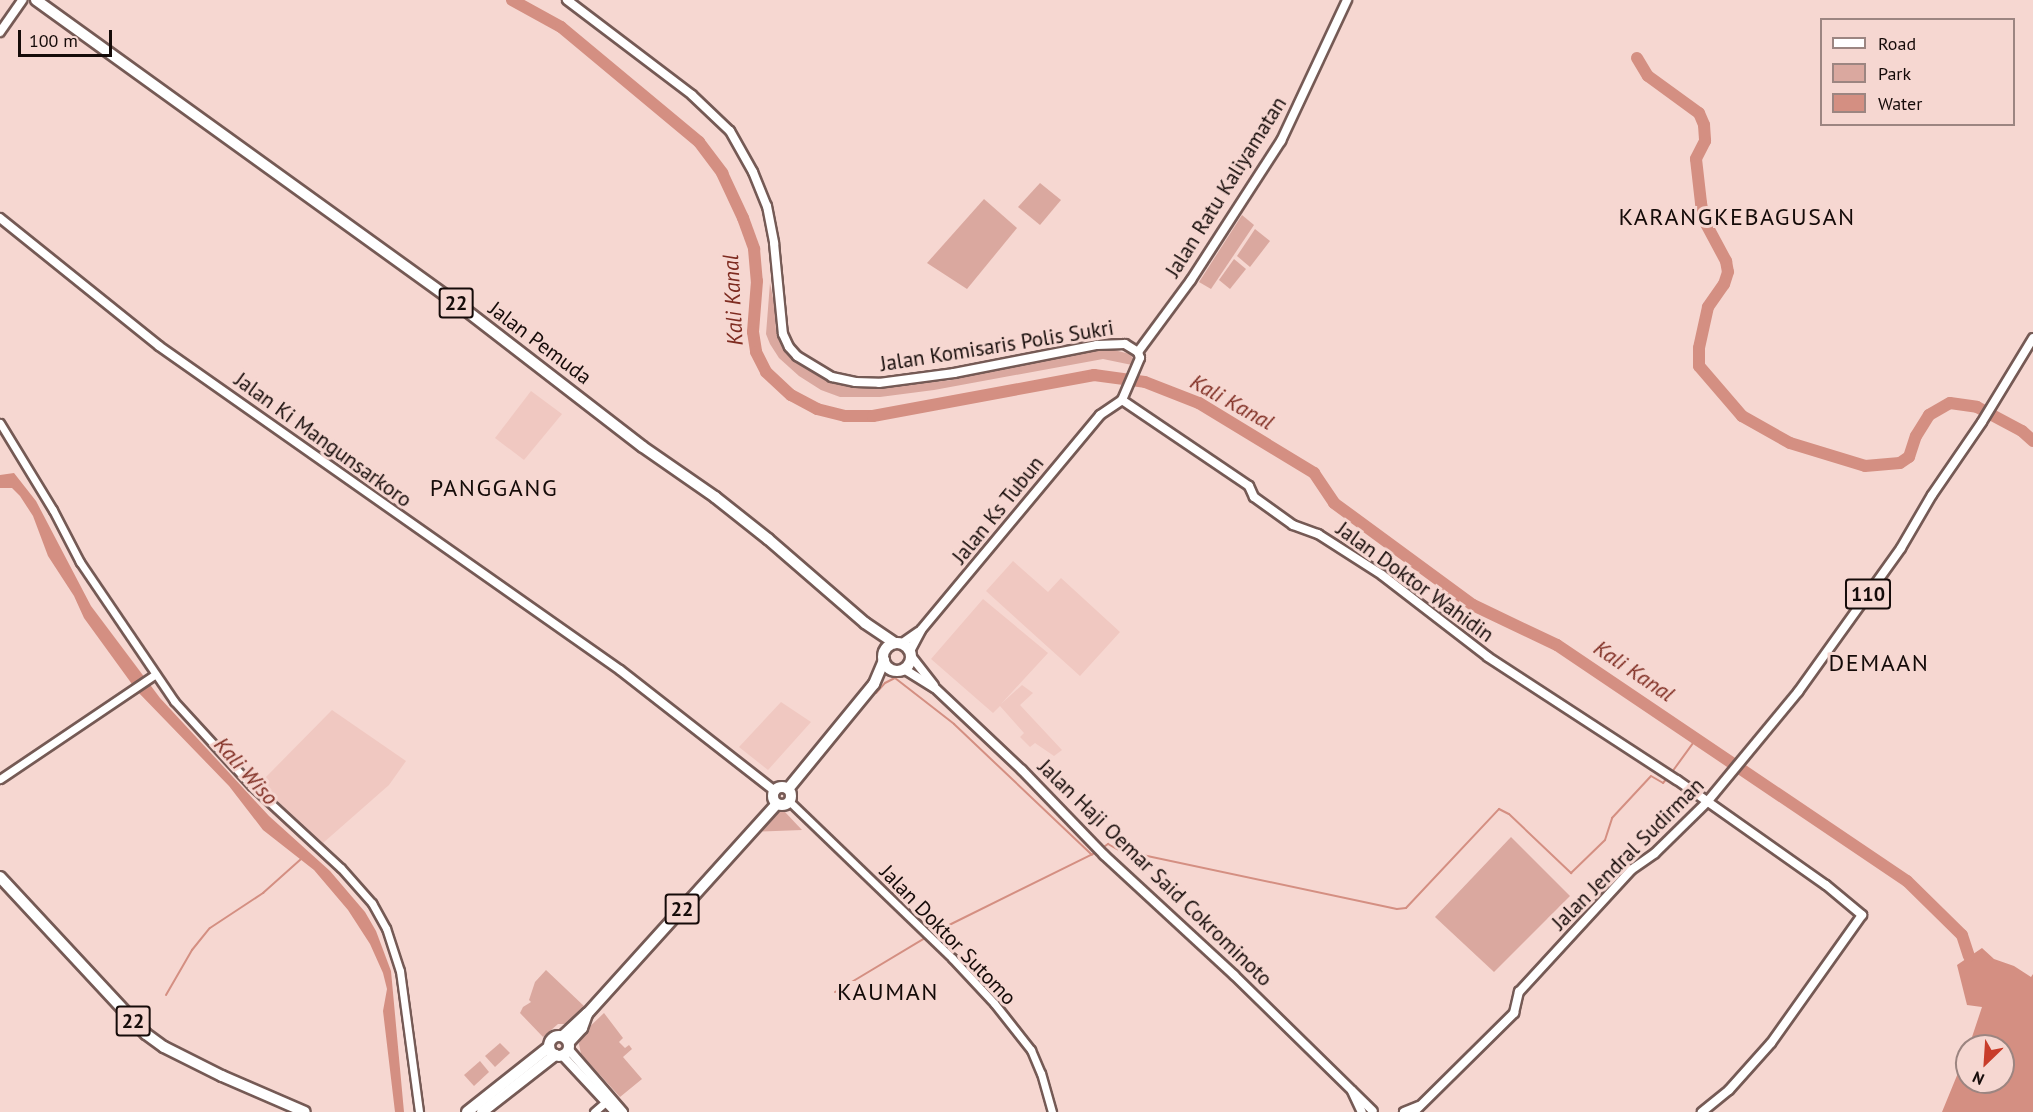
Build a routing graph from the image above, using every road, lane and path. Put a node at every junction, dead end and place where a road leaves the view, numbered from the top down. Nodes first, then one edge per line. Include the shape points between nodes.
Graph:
1 (22, 0) edge
2 (36, 0) edge
3 (567, 0) edge
4 (1347, 0) edge
5 (0, 32) edge
6 (0, 218) edge
7 (2033, 338) edge
8 (1138, 352) junction
9 (1124, 397) junction
10 (0, 423) edge
11 (898, 650) junction
12 (901, 670) junction
13 (150, 677) junction
14 (874, 684) junction
15 (935, 688) junction
16 (0, 779) edge
17 (788, 789) junction
18 (775, 791) junction
19 (790, 802) junction
20 (1707, 802) junction
21 (777, 804) junction
22 (0, 878) edge
23 (561, 1048) junction
24 (1352, 1090) junction
25 (609, 1100) junction
26 (1417, 1109) edge
27 (305, 1112) edge
28 (419, 1112) edge
29 (467, 1112) edge
30 (482, 1112) edge
31 (594, 1112) edge
32 (615, 1112) edge
33 (623, 1112) edge
34 (1052, 1112) edge
35 (1362, 1112) edge
36 (1372, 1112) edge
37 (1404, 1112) edge
38 (1702, 1112) edge

1 - 5 main road
2 - 11 highway, Jalan Pemuda / 22 via 454,302 643,447 715,497
3 - 8 main road, Jalan Komisaris Polis Sukri via 692,95 730,131 767,206 785,342 797,356 822,372 843,380 879,383 954,373 1097,345 1125,344
4 - 8 main road, Jalan Ratu Kaliyamatan via 1281,141 1221,236
6 - 18 main road, Jalan Ki Mangunsarkoro via 159,346 620,670
7 - 20 main road, Jalan Jendral Sudirman / 110 via 1901,548 1809,677
8 - 9 main road, Jalan Komisaris Polis Sukri via 1140,358
9 - 11 main road, Jalan Ks Tubun via 1100,415 921,630
9 - 20 main road, Jalan Doktor Wahidin via 1249,486 1254,497 1293,525 1318,534 1382,575 1488,657
10 - 13 street
11 - 12 highway
11 - 12 highway, 22 via 889,668
11 - 14 highway
11 - 15 main road
12 - 14 highway
12 - 15 main road, Jalan Haji Oemar Said Cokrominoto
13 - 16 street
13 - 28 street via 252,786 341,868 372,903 386,928 400,971
14 - 17 highway
15 - 24 main road, Jalan Haji Oemar Said Cokrominoto
17 - 18 highway via 781,787
17 - 19 highway via 792,795
18 - 21 highway via 773,798
19 - 21 highway via 784,806
19 - 34 street, Jalan Doktor Sutomo via 994,1003 1031,1050
20 - 26 main road, Jalan Jendral Sudirman via 1655,853 1631,870 1519,992 1514,1013
20 - 38 main road, Jalan Doktor Wahidin via 1826,885 1862,915 1768,1046 1729,1090
21 - 23 highway, 22 via 587,1014
22 - 27 highway, 22 via 146,1034 222,1076
23 - 25 main road
23 - 29 highway, 22
23 - 30 highway, 22
24 - 35 main road
24 - 36 main road, Jalan Haji Oemar Said Cokrominoto
25 - 31 street
25 - 32 main road
25 - 33 main road
26 - 37 main road

